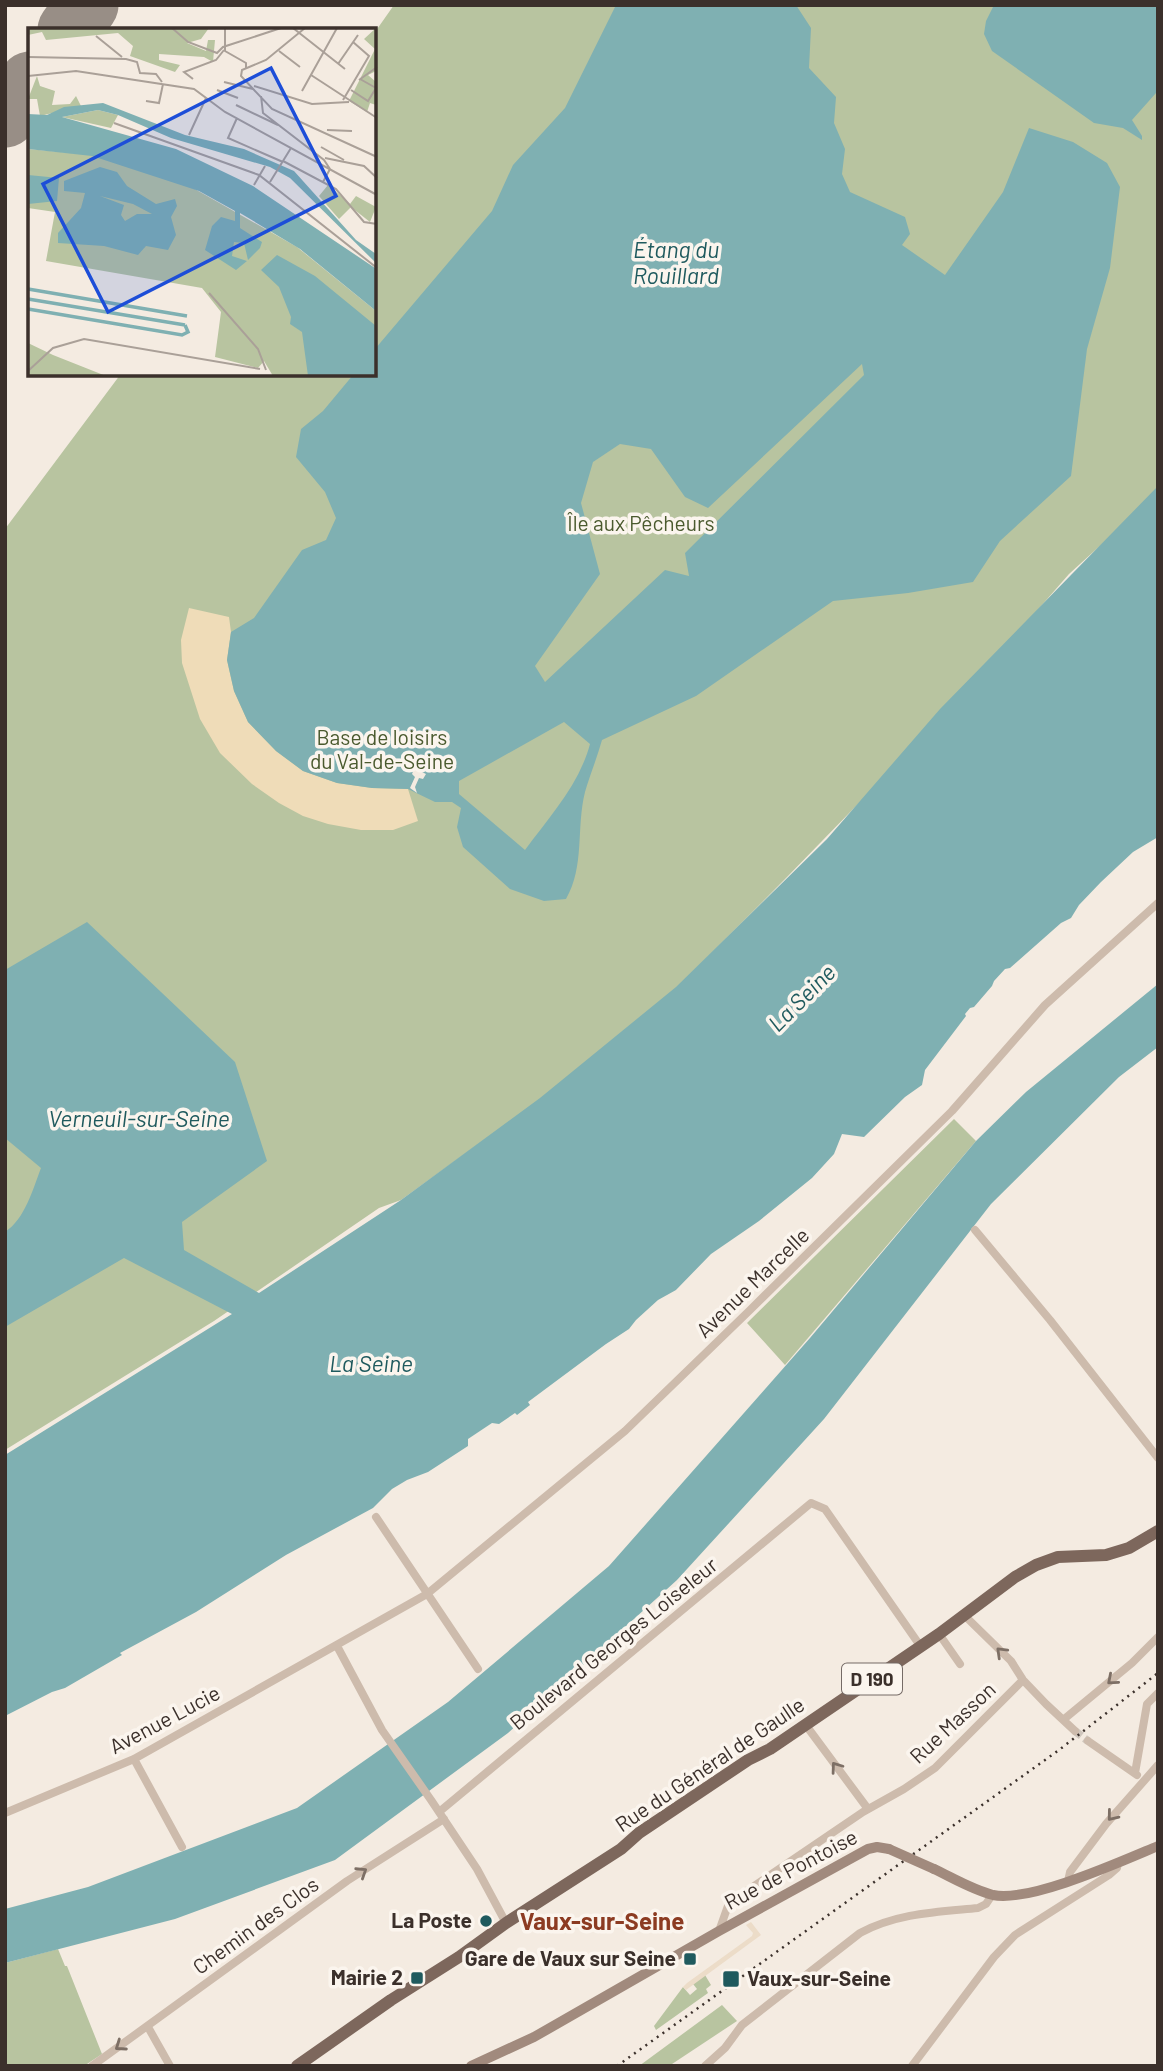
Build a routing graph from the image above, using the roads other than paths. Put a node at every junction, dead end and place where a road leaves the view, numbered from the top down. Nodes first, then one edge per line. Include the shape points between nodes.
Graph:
1 (1158, 903) edge
2 (975, 1230) dead end
3 (1158, 1458) edge
4 (376, 1517) dead end
5 (1158, 1531) edge
6 (427, 1594) junction
7 (965, 1616) junction
8 (939, 1634) junction
9 (1158, 1637) edge
10 (337, 1646) junction
11 (920, 1647) junction
12 (960, 1664) dead end
13 (478, 1669) dead end
14 (1023, 1680) junction
15 (1158, 1693) edge
16 (1063, 1720) junction
17 (805, 1724) junction
18 (1075, 1731) tunnel mouth
19 (1088, 1741) tunnel mouth
20 (134, 1759) junction
21 (1158, 1765) edge
22 (1135, 1773) junction
23 (1144, 1780) junction
24 (868, 1809) junction
25 (5, 1813) edge
26 (441, 1815) junction
27 (1158, 1846) edge
28 (182, 1847) dead end
29 (1118, 1863) junction
30 (1068, 1881) junction
31 (992, 1895) junction
32 (506, 1923) junction
33 (719, 1931) junction
34 (148, 2027) junction
35 (92, 2066) edge
36 (170, 2066) edge
37 (297, 2066) edge
38 (471, 2066) edge
39 (705, 2066) edge
40 (912, 2066) edge

1 - 6 street, Avenue Marcelle via 1045,1006 952,1111 625,1431
2 - 3 street
4 - 6 street
5 - 7 main road, Rue du Général de Gaulle / D 190 via 1106,1555 1058,1557 1035,1565
6 - 10 street, Avenue Marcelle
6 - 13 street
7 - 8 main road, Rue du Général de Gaulle / D 190
14 -> 7 street via 1011,1661
8 - 11 main road, Rue du Général de Gaulle / D 190
8 - 12 street
9 -> 16 street
10 - 20 street, Avenue Lucie
10 - 26 street via 382,1730
11 - 17 main road, Rue du Général de Gaulle / D 190
11 - 26 street, Boulevard Georges Loiseleur via 825,1508 811,1503
14 - 16 street
14 - 24 street, Rue Masson via 935,1768
15 - 22 street via 1147,1703
16 - 18 street
24 -> 17 street
17 - 32 main road, Rue du Général de Gaulle / D 190
19 - 22 street
20 - 25 street, Avenue Lucie
20 - 28 street
21 - 23 street
22 - 23 street
23 -> 30 street via 1070,1872
24 - 33 street, Rue Masson via 729,1903
26 - 32 street
34 -> 26 street, Chemin des Clos
27 - 29 street, Rue de Pontoise
29 - 30 street, Rue de Pontoise
29 - 40 street via 1110,1875 1015,1935
30 - 31 street, Rue de Pontoise via 1018,1896
31 - 33 street, Rue de Pontoise, bridge via 877,1847
31 - 39 street via 978,1908 901,1917 860,1933 742,2025
32 - 37 main road, Rue du Général de Gaulle / D 190
33 - 38 street, Rue de Pontoise via 534,2037
34 -> 35 street, Chemin des Clos
34 - 36 street

